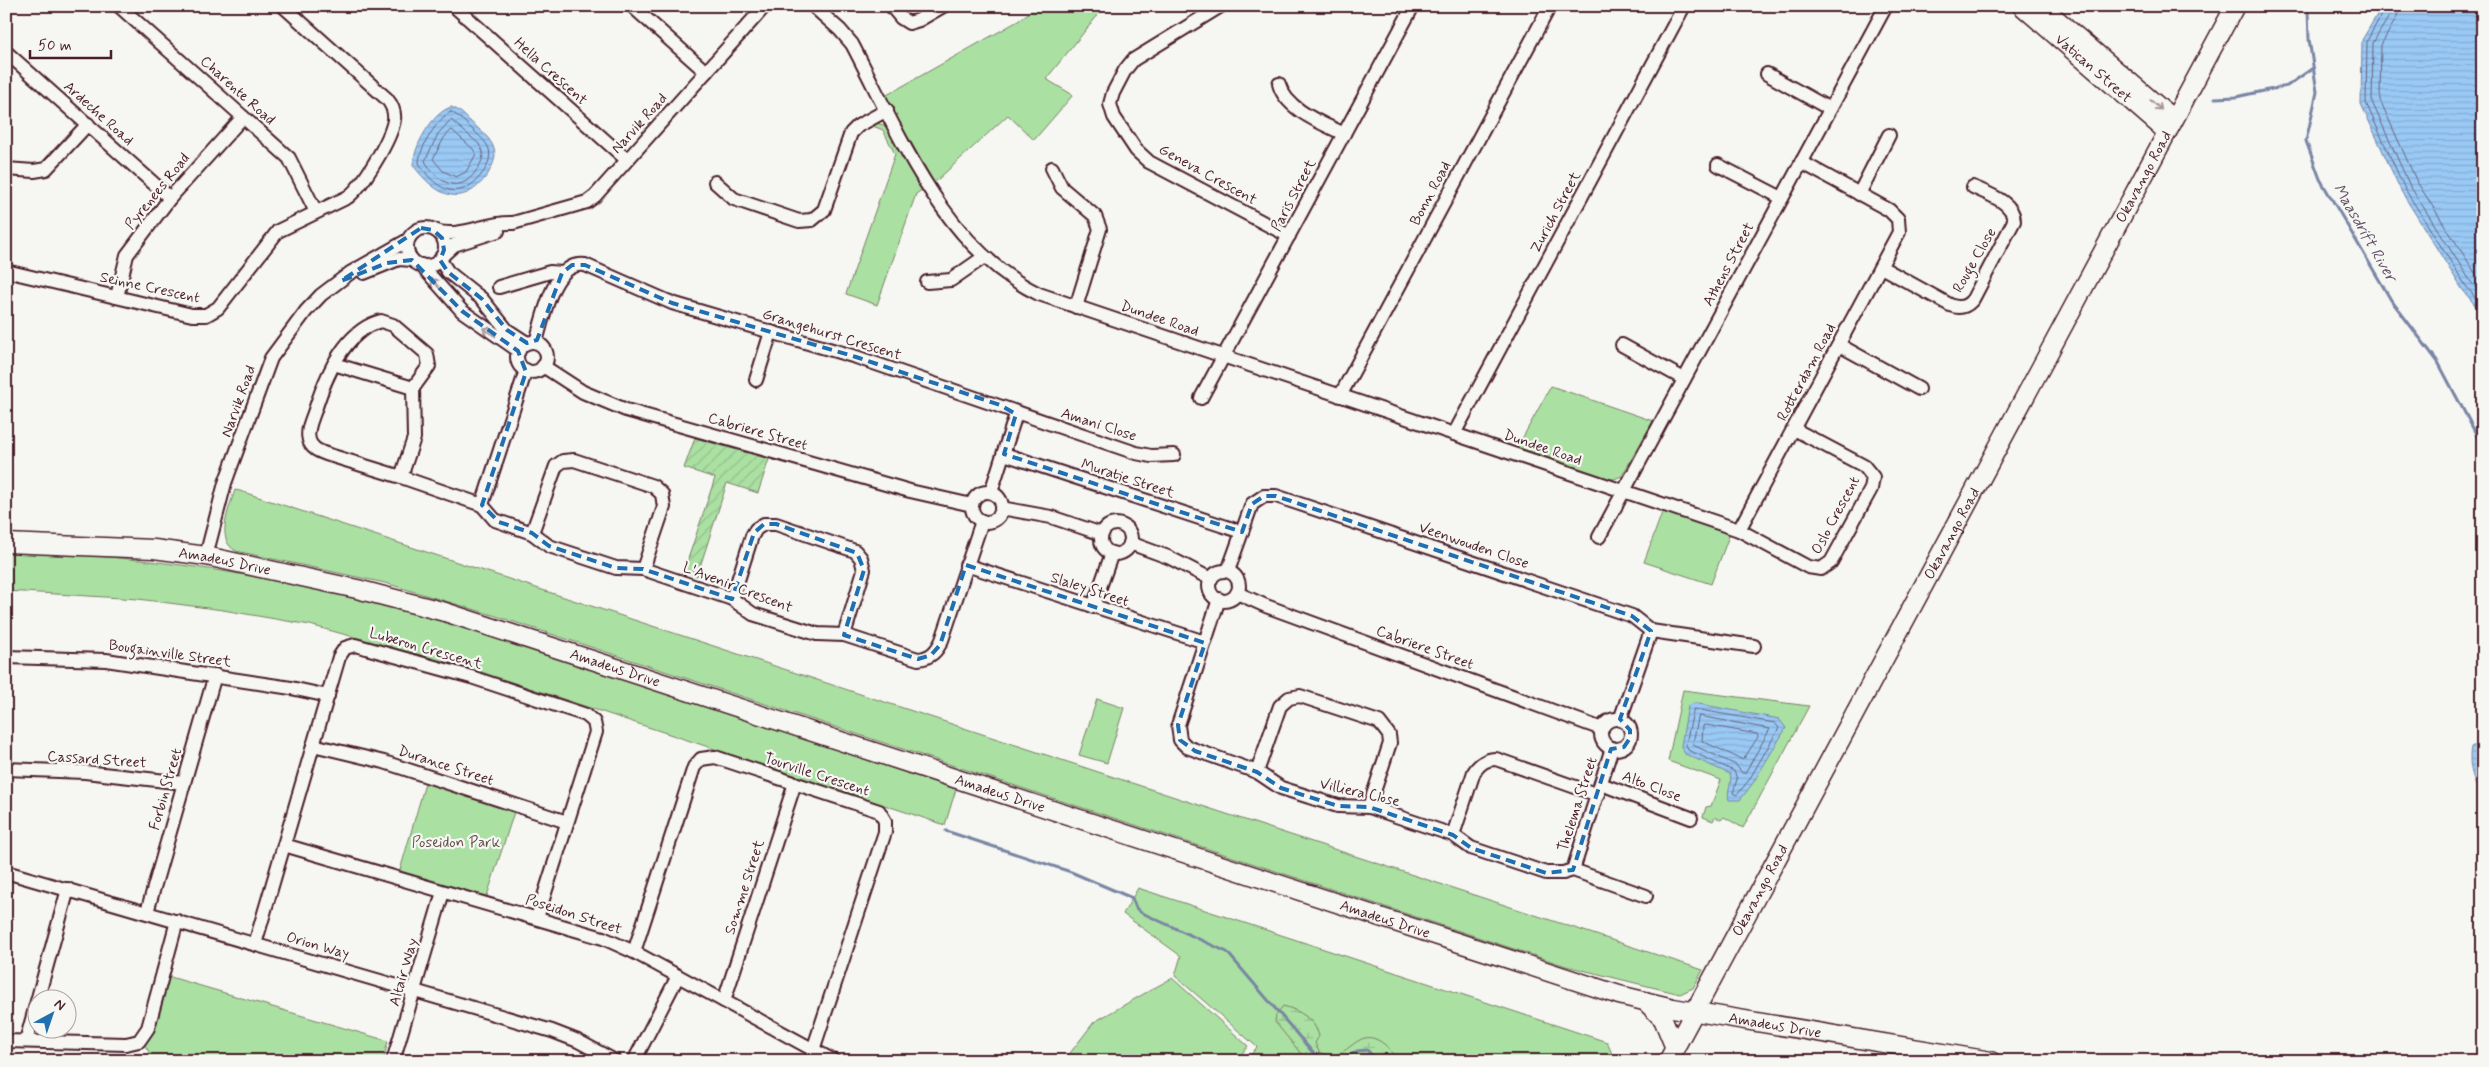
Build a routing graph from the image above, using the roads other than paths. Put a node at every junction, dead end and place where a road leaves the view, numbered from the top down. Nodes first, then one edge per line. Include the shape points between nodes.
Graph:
1 (119, 6) edge
2 (283, 6) edge
3 (454, 6) edge
4 (632, 6) edge
5 (765, 6) edge
6 (813, 6) edge
7 (891, 6) edge
8 (944, 6) edge
9 (1221, 6) edge
10 (1413, 6) edge
11 (1550, 6) edge
12 (1684, 6) edge
13 (2022, 6) edge
14 (2041, 6) edge
15 (2235, 6) edge
16 (1880, 8) edge
17 (6, 52) edge
18 (706, 72) junction
19 (1768, 74) dead end
20 (1278, 84) dead end
21 (1830, 109) junction
22 (887, 110) junction
23 (243, 116) junction
24 (88, 124) junction
25 (2170, 125) junction
26 (1344, 134) junction
27 (1889, 135) dead end
28 (627, 160) junction
29 (1801, 162) junction
30 (1718, 165) dead end
31 (1052, 168) dead end
32 (6, 169) edge
33 (715, 182) dead end
34 (1974, 187) dead end
35 (1859, 194) junction
36 (170, 198) junction
37 (1782, 198) junction
38 (316, 212) junction
39 (513, 223) junction
40 (436, 231) junction
41 (1289, 236) junction
42 (408, 240) junction
43 (984, 257) junction
44 (441, 258) junction
45 (416, 263) junction
46 (1881, 267) junction
47 (6, 271) edge
48 (562, 273) junction
49 (341, 281) junction
50 (927, 282) dead end
51 (464, 286) junction
52 (500, 288) dead end
53 (117, 297) junction
54 (452, 301) junction
55 (1076, 307) junction
56 (771, 332) junction
57 (527, 345) junction
58 (1622, 345) dead end
59 (1839, 345) junction
60 (1224, 357) junction
61 (334, 364) junction
62 (544, 366) junction
63 (526, 370) junction
64 (1684, 378) junction
65 (756, 380) dead end
66 (413, 388) junction
67 (1920, 390) dead end
68 (1340, 396) junction
69 (1201, 398) dead end
70 (1016, 414) junction
71 (1794, 429) junction
72 (1454, 434) junction
73 (1004, 454) junction
74 (1174, 455) dead end
75 (401, 477) junction
76 (990, 492) junction
77 (1623, 492) junction
78 (482, 505) junction
79 (972, 505) junction
80 (1001, 508) junction
81 (982, 521) junction
82 (1739, 530) junction
83 (1242, 532) junction
84 (532, 533) junction
85 (1102, 534) junction
86 (1599, 537) dead end
87 (6, 543) edge
88 (1130, 543) junction
89 (1112, 553) junction
90 (206, 556) junction
91 (966, 565) junction
92 (643, 569) junction
93 (1228, 571) junction
94 (1211, 579) junction
95 (1237, 593) junction
96 (732, 599) junction
97 (1219, 600) junction
98 (1093, 607) junction
99 (1651, 632) junction
100 (844, 634) junction
101 (1205, 642) junction
102 (1754, 646) dead end
103 (6, 657) edge
104 (215, 676) junction
105 (328, 696) junction
106 (1620, 720) junction
107 (1602, 729) junction
108 (313, 745) junction
109 (1612, 748) junction
110 (6, 769) edge
111 (1257, 772) junction
112 (184, 783) junction
113 (795, 783) junction
114 (1599, 789) junction
115 (1369, 808) junction
116 (1691, 818) dead end
117 (567, 822) junction
118 (1453, 834) junction
119 (284, 845) junction
120 (1573, 870) junction
121 (6, 872) edge
122 (68, 889) junction
123 (443, 892) junction
124 (1646, 896) dead end
125 (147, 912) junction
126 (536, 918) junction
127 (177, 921) junction
128 (256, 944) junction
129 (634, 952) junction
130 (678, 976) junction
131 (414, 990) junction
132 (724, 1001) junction
133 (1645, 1002) junction
134 (1694, 1012) junction
135 (6, 1041) edge
136 (26, 1041) junction
137 (813, 1050) junction
138 (1672, 1054) edge
139 (394, 1061) edge
140 (616, 1061) edge
141 (634, 1061) edge
142 (834, 1061) edge
143 (1991, 1061) edge

1 - 23 street, Charente Road
2 - 38 street, Seinne Crescent via 387,99 394,114 393,125 365,182 348,197
3 - 28 street, Hella Crescent
4 - 18 street
5 - 18 street, Narvik Road
6 - 22 street, Dundee Road via 848,39
7 - 8 street via 900,18 909,23
9 - 41 street, Geneva Crescent via 1130,63 1112,93 1112,113 1136,150 1149,162
10 - 26 street, Paris Street
11 - 68 street, Bonn Road
12 - 72 street, Zurich Street
13 - 25 street, Vatican Street
14 -> 25 street, Vatican Street
15 - 25 street, Okavango Road
16 - 21 street, Athens Street
17 - 24 street, Ardeche Road
18 - 28 street, Narvik Road
19 - 21 street
20 - 26 street via 1285,98 1294,106
21 - 29 street, Athens Street
22 - 33 street via 851,133 824,210 812,220 799,221 734,199
22 - 43 street, Dundee Road via 934,195
23 - 36 street, Pyrenees Road
23 - 38 street, Charente Road via 292,162
24 - 32 street via 46,169
24 - 36 street, Ardeche Road
25 - 134 street, Okavango Road
26 - 41 street, Paris Street
27 - 35 street
28 - 39 street, Narvik Road via 588,202
29 - 35 street, Rotterdam Road
29 - 37 street, Athens Street
30 - 37 street
31 - 55 street via 1062,188 1095,216 1100,229
34 - 46 street, Rouge Close via 2006,204 2014,221 1968,304 1960,307 1950,305
35 - 46 street, Rotterdam Road via 1893,212 1899,223 1898,236
36 - 53 street, Pyrenees Road via 127,255
37 - 64 street, Athens Street
38 - 53 street, Seinne Crescent via 274,235 211,314 197,316
39 - 40 street, Narvik Road via 503,222 450,233
39 - 44 street, Narvik Road via 506,229 454,245
40 - 42 street via 421,228
40 - 44 street via 444,241
41 - 60 street, Paris Street
42 - 45 street via 407,252
42 - 49 street, Narvik Road
43 - 50 street via 952,280
43 - 55 street, Dundee Road via 1027,288
44 - 45 street via 431,265
44 - 51 street via 448,272
45 - 49 street, Narvik Road via 393,261
54 -> 45 street
46 - 59 street, Rotterdam Road
47 - 53 street, Seinne Crescent
48 - 52 street, Grangehurst Crescent via 550,272
48 - 56 street, Grangehurst Crescent via 572,265 585,265 672,303
48 - 57 street
49 - 90 street, Narvik Road via 321,294 271,358 225,483
51 - 54 street
51 - 57 street via 482,299 510,332
57 -> 54 street via 478,325
55 - 60 street, Dundee Road
56 - 65 street
56 - 70 street, Grangehurst Crescent via 1000,405
57 - 62 street via 546,352
57 - 63 street via 519,363
58 - 64 street
59 - 67 street
59 - 71 street, Rotterdam Road
60 - 68 street, Dundee Road
60 - 69 street, Paris Street
61 - 66 street
61 - 66 street via 359,332 374,323 386,322 428,355 428,366
61 - 75 street via 325,380 309,428 310,442 318,451
62 - 63 street via 536,371
62 - 79 street, Cabriere Street via 584,392 626,410 910,491
63 - 78 street
64 - 77 street, Athens Street
66 - 75 street via 414,438
68 - 72 street, Dundee Road
70 - 73 street
70 - 74 street, Amani Close via 1136,453
71 - 82 street, Rotterdam Road
71 - 82 street, Oslo Crescent via 1864,466 1873,477 1871,489 1831,562 1824,568 1808,567
72 - 77 street, Dundee Road
73 - 76 street
73 - 83 street, Muratie Street
75 - 78 street
76 - 79 street via 978,494
76 - 80 street via 998,497
77 - 82 street
77 - 86 street, Athens Street
78 - 84 street, L'Avenir Crescent via 495,520
79 - 81 street
80 - 81 street via 993,520
80 - 85 street via 1051,517
81 - 91 street, L'Avenir Crescent
83 - 93 street, Veenwouden Close
83 - 99 street, Veenwouden Close via 1252,504 1264,496 1276,496 1632,616
84 - 92 street, L'Avenir Crescent via 548,546 616,568
84 - 92 street via 556,466 567,460 653,486 662,494 664,507
85 - 88 street via 1110,526 1120,525 1127,530
85 - 89 street via 1102,546
87 - 90 street, Amadeus Drive via 154,550
88 - 89 street via 1123,552
88 - 94 street via 1168,557
89 - 98 street
90 - 133 street, Amadeus Drive via 445,612 1529,967
91 - 98 street, Slaley Street
91 - 100 street, L'Avenir Crescent via 942,640 937,650 927,657 918,660
92 - 96 street, L'Avenir Crescent
93 - 94 street via 1218,572
93 - 95 street via 1238,580
94 - 97 street via 1210,589
95 - 97 street via 1231,599
95 - 107 street, Cabriere Street
96 - 100 street, L'Avenir Crescent via 753,614 817,634
96 - 100 street via 754,533 764,524 776,524 855,551 860,556 864,570
97 - 101 street, Villiera Close
98 - 101 street, Slaley Street
99 - 102 street
99 - 106 street
101 - 111 street, Villiera Close via 1178,725 1180,740 1195,751
103 - 104 street, Bougainville Street via 91,658
104 - 105 street, Bougainville Street
104 - 112 street, Forbin Street
105 - 108 street, Luberon Crescent
105 - 117 street, Luberon Crescent via 340,654 345,648 356,645 471,677 586,715 594,722 596,732
106 - 107 street via 1610,721
106 - 109 street via 1628,726 1630,738 1624,747
107 - 109 street via 1603,741
108 - 117 street, Durance Street via 384,762
108 - 119 street, Luberon Crescent
109 - 114 street, Thelema Street
110 - 112 street, Cassard Street via 86,772
111 - 115 street, Villiera Close via 1281,788 1338,806
111 - 115 street via 1280,706 1289,698 1300,696 1379,722 1387,730 1390,743
112 - 125 street, Forbin Street
113 - 129 street, Tourville Crescent via 715,757 705,757 698,762
113 - 132 street, Somme Street
113 - 137 street, Tourville Crescent via 876,810 884,817 886,826
114 - 116 street, Alto Close
114 - 118 street, Alto Close via 1489,759 1474,772
114 - 120 street, Thelema Street
115 - 118 street, Villiera Close
117 - 126 street, Luberon Crescent
118 - 120 street, Villiera Close via 1470,848 1546,873
119 - 123 street, Poseidon Street
119 - 128 street, Luberon Crescent
120 - 124 street, Villiera Close
121 - 122 street, Orion Way
122 - 125 street, Orion Way
122 - 136 street
123 - 126 street, Poseidon Street
123 - 131 street, Altair Way
125 - 127 street, Orion Way
126 - 129 street, Poseidon Street via 603,938
127 - 128 street, Orion Way
127 - 136 street via 148,1028 142,1039 126,1044
128 - 131 street, Orion Way
129 - 130 street, Poseidon Street
130 - 132 street, Poseidon Street
130 - 141 street
131 - 139 street, Altair Way
131 - 140 street, Orion Way via 552,1031
132 - 137 street, Poseidon Street
133 - 134 street, Amadeus Drive
133 - 138 street via 1663,1020
134 - 138 street, Okavango Road
134 - 143 street, Amadeus Drive
135 - 136 street
137 - 142 street, Poseidon Street

